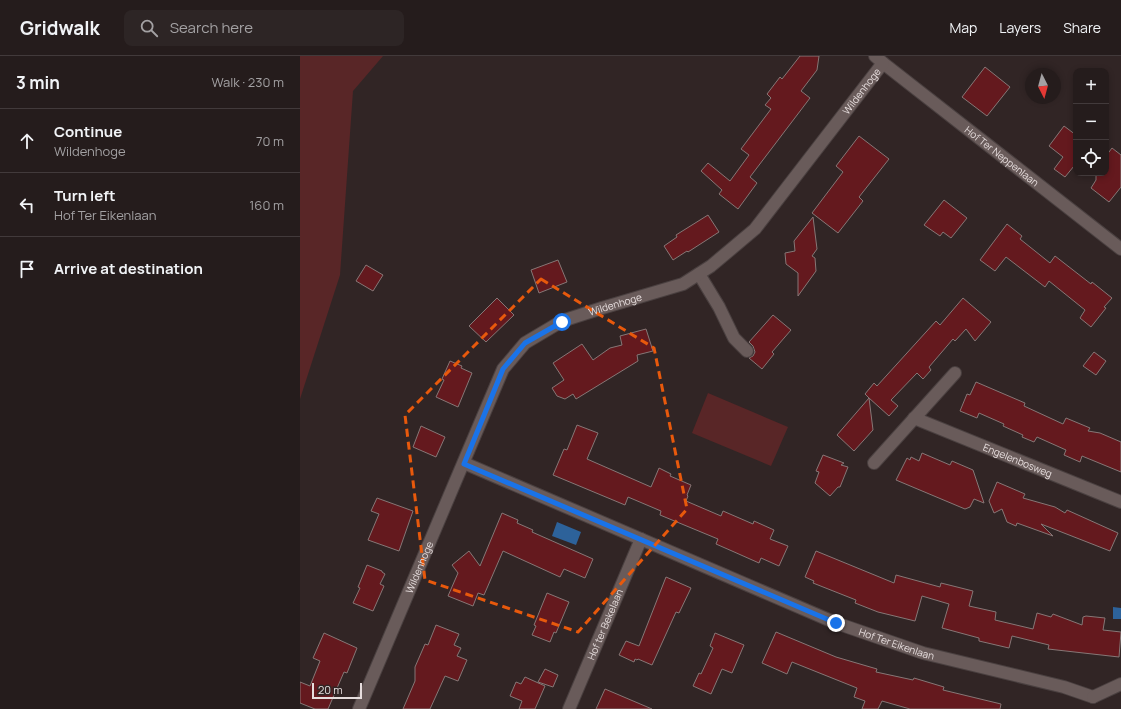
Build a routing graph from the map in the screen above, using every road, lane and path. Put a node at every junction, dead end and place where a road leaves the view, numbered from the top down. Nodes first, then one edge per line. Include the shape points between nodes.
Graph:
1 (879, 59) edge
2 (1121, 249) edge
3 (700, 274) junction
4 (747, 351) dead end
5 (955, 373) dead end
6 (914, 418) junction
7 (874, 463) dead end
8 (464, 464) junction
9 (1121, 502) edge
10 (641, 539) junction
11 (1121, 684) edge
12 (1094, 703) edge
13 (359, 709) edge
14 (569, 709) edge

1 - 2 street, Hof Ter Neppenlaan
1 - 3 street, Wildenhoge via 755,229
3 - 4 street via 734,338
3 - 8 street, Wildenhoge via 683,284 562,322 525,343 503,369
5 - 6 street
6 - 7 street
6 - 9 street, Engelenbosweg
8 - 10 street, Hof Ter Eikenlaan
8 - 13 street, Wildenhoge
10 - 12 street, Hof Ter Eikenlaan via 836,623 923,653 1064,687
10 - 14 street, Hof ter Bekelaan
11 - 12 street

